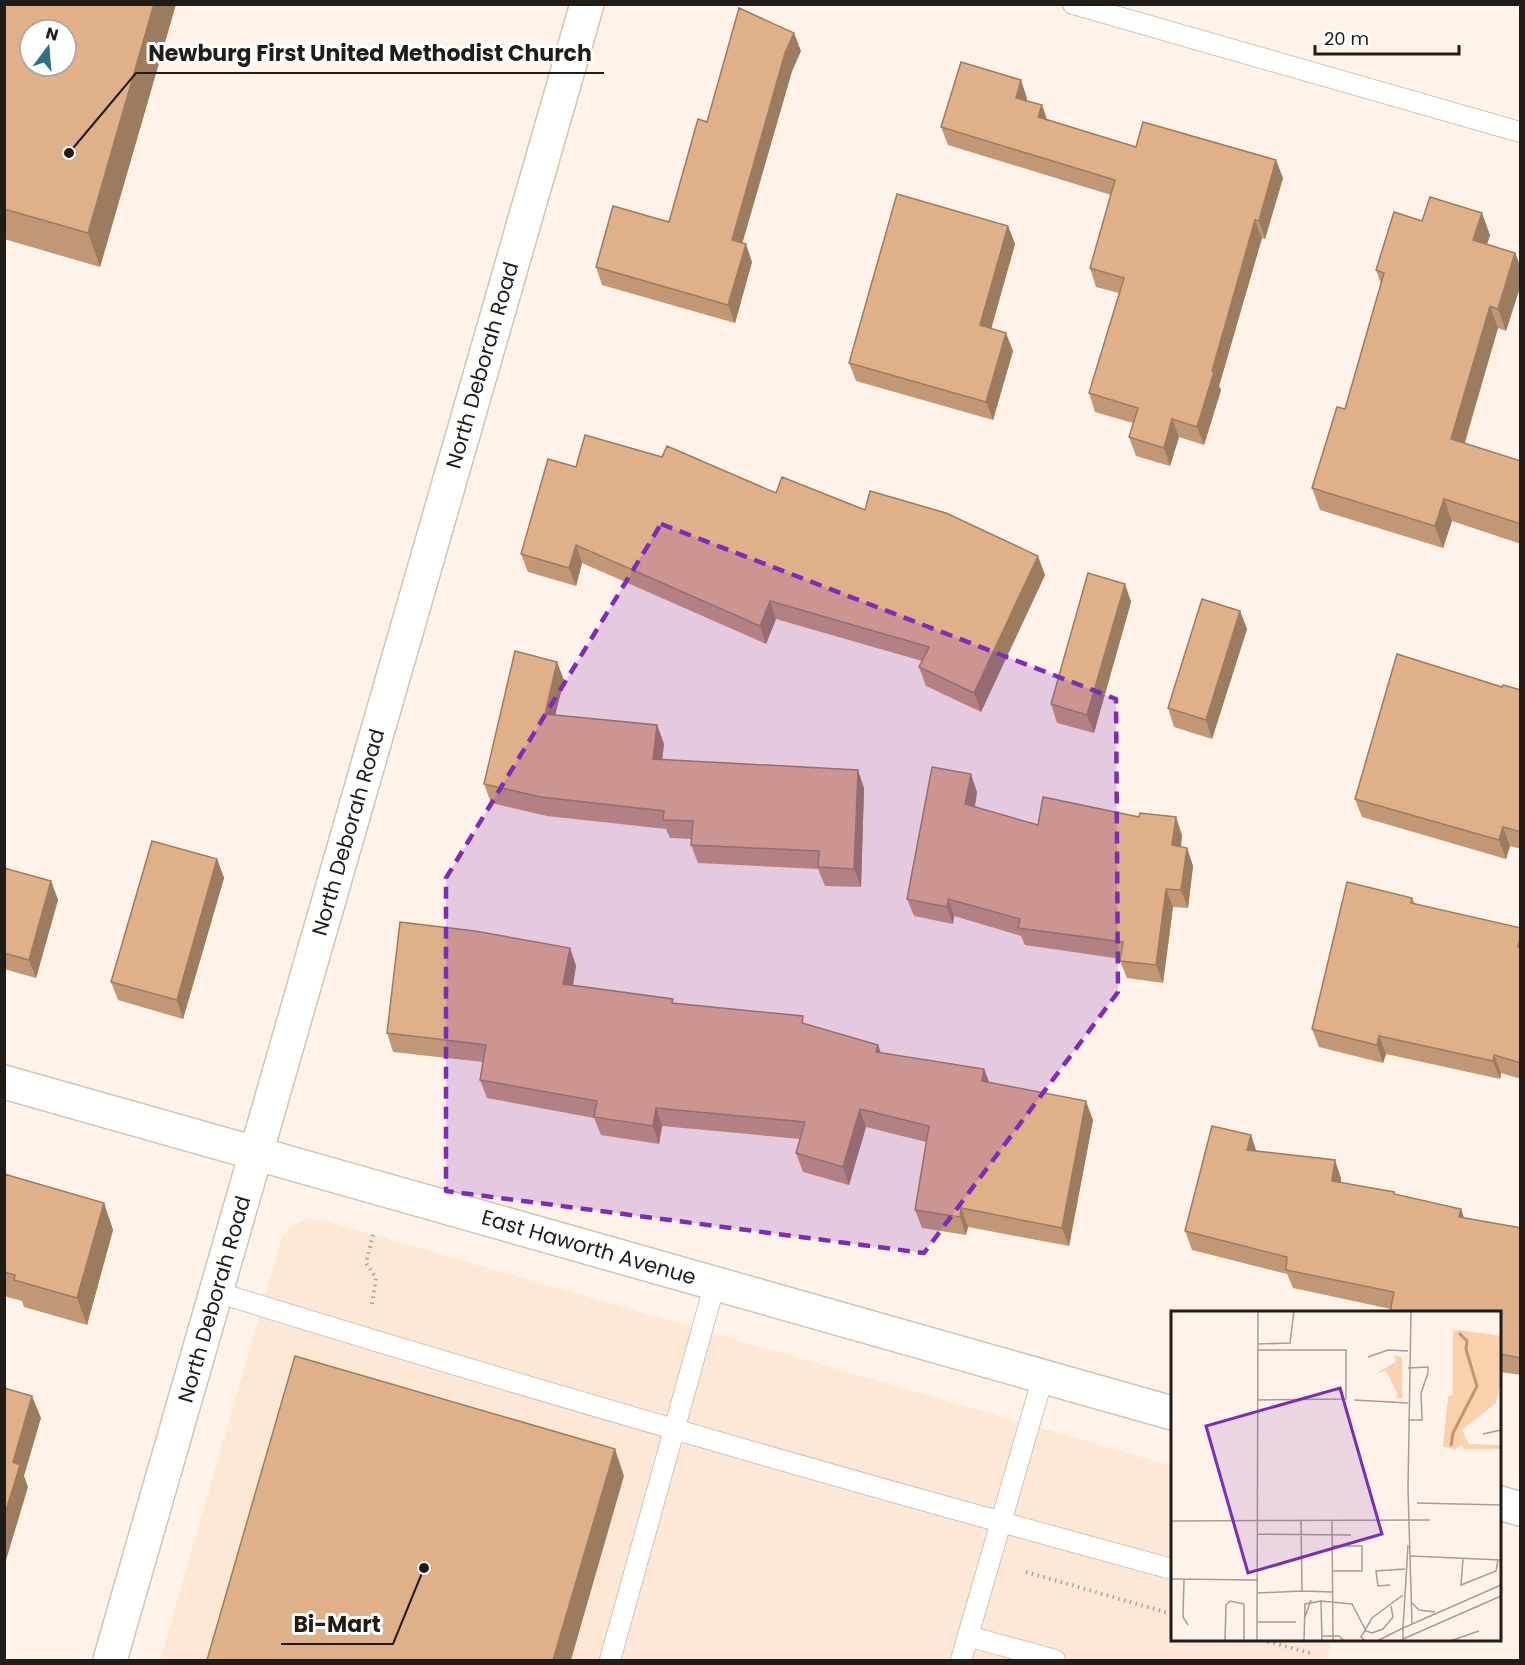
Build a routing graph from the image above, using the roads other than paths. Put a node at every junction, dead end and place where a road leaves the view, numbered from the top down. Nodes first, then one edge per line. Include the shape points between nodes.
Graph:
1 (586, 4) edge
2 (1073, 4) edge
3 (1521, 132) edge
4 (4, 1082) edge
5 (256, 1152) junction
6 (715, 1283) junction
7 (216, 1293) junction
8 (1043, 1377) junction
9 (1171, 1412) edge
10 (675, 1429) junction
11 (1501, 1503) edge
12 (1521, 1509) edge
13 (1001, 1523) junction
14 (1171, 1568) edge
15 (968, 1636) junction
16 (110, 1660) edge
17 (610, 1660) edge
18 (961, 1660) edge
19 (1055, 1660) edge

1 - 5 street, North Deborah Road
2 - 3 lane
4 - 5 street, East Haworth Avenue
5 - 6 street, East Haworth Avenue
5 - 7 street, North Deborah Road
6 - 8 street, East Haworth Avenue
6 - 10 lane
7 - 10 lane
7 - 16 street, North Deborah Road
8 - 9 street, East Haworth Avenue
8 - 13 lane
10 - 13 lane
10 - 17 lane
11 - 12 street
13 - 14 lane
13 - 15 lane
15 - 18 lane
15 - 19 lane

